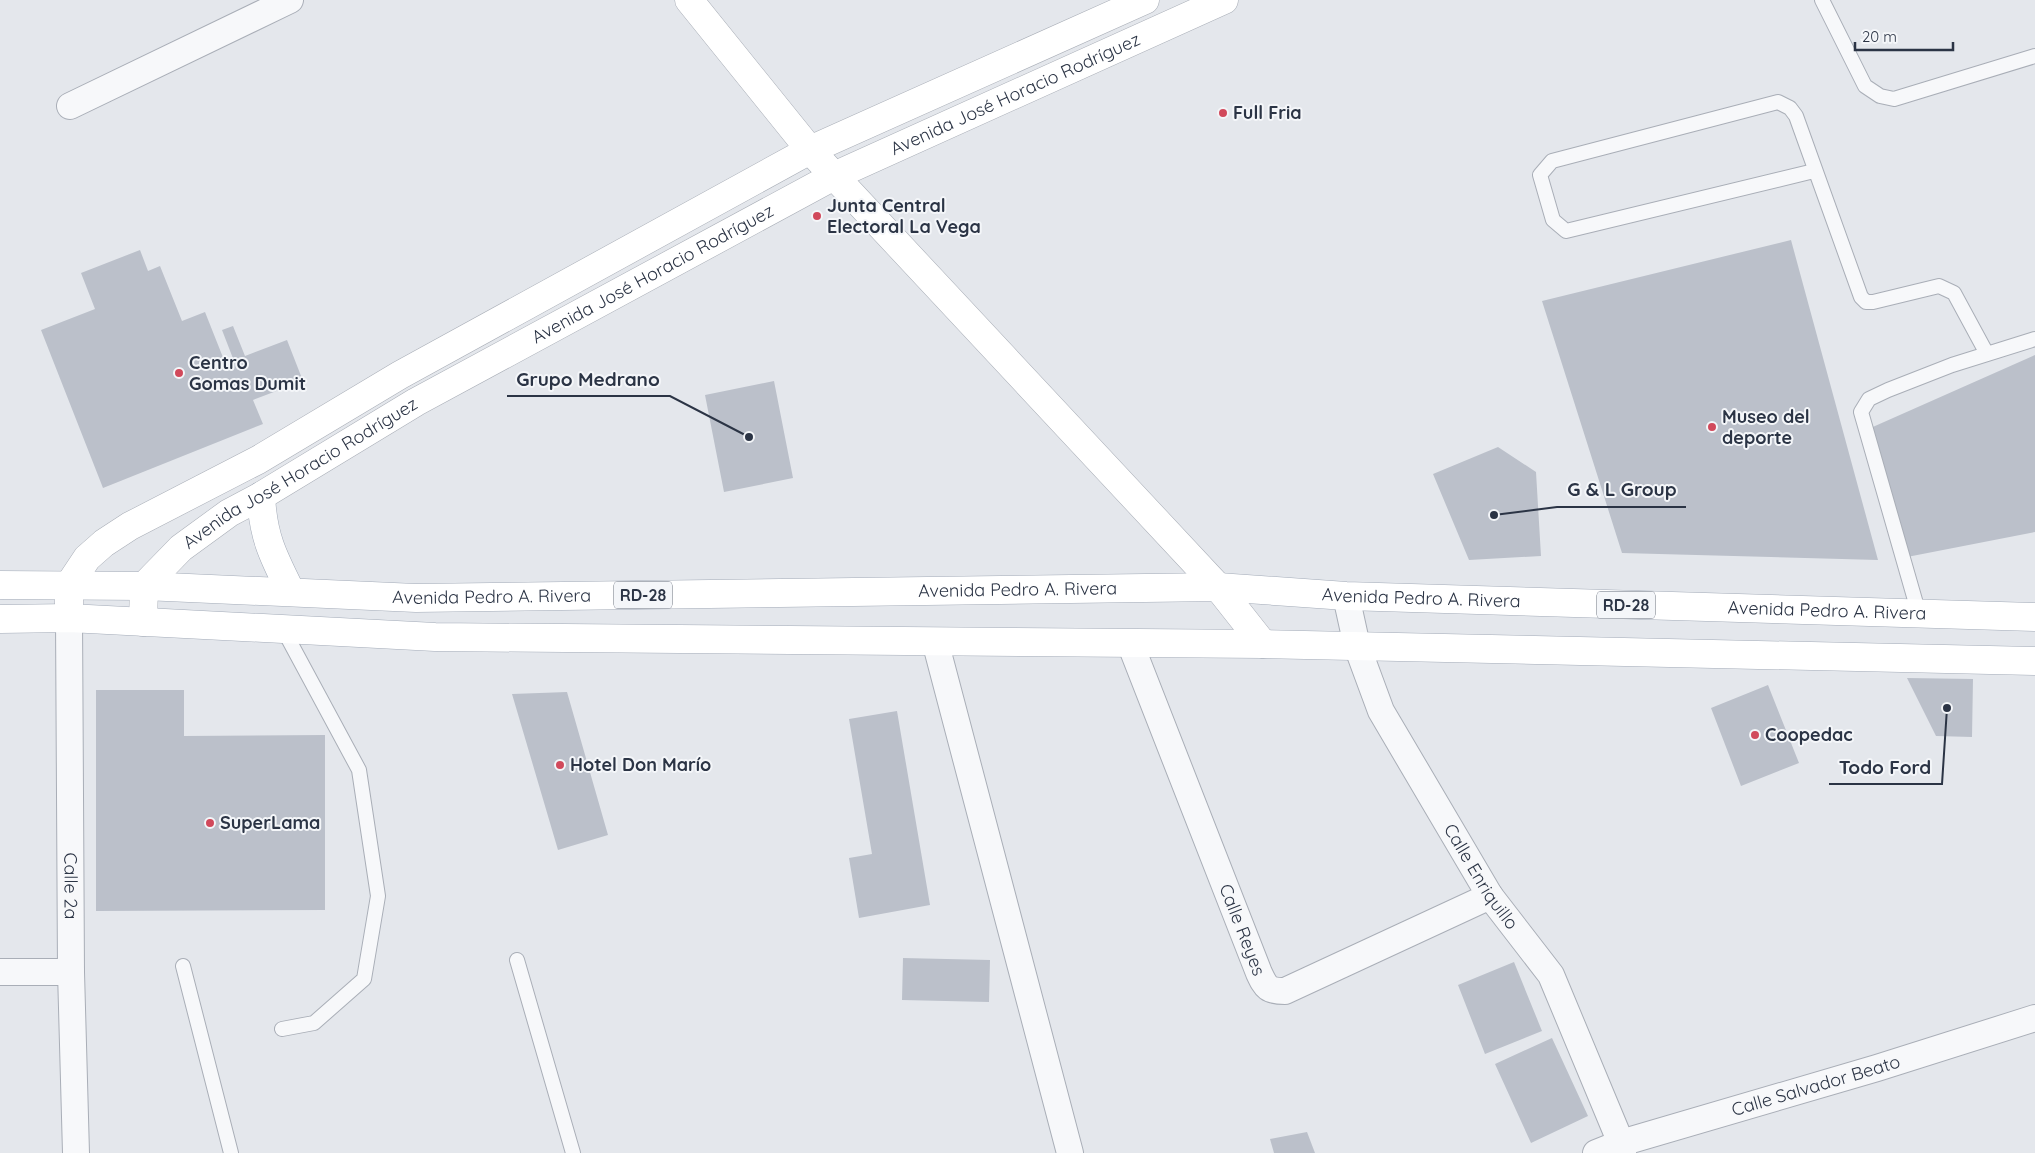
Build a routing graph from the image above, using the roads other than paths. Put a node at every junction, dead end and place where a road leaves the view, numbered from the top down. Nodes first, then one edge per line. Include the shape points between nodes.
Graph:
1 (290, 0) edge
2 (689, 0) edge
3 (1145, 0) edge
4 (1224, 0) edge
5 (1822, 0) edge
6 (2035, 56) edge
7 (70, 106) dead end
8 (810, 150) junction
9 (1814, 171) junction
10 (834, 176) junction
11 (2035, 338) edge
12 (1987, 354) junction
13 (261, 496) junction
14 (0, 585) edge
15 (69, 586) junction
16 (144, 586) junction
17 (1218, 587) junction
18 (291, 592) junction
19 (1346, 596) junction
20 (1919, 614) junction
21 (2035, 617) edge
22 (69, 618) junction
23 (0, 619) edge
24 (143, 622) junction
25 (283, 629) junction
26 (934, 641) junction
27 (1130, 643) junction
28 (1262, 644) junction
29 (1357, 646) junction
30 (2035, 661) edge
31 (1490, 896) junction
32 (517, 960) dead end
33 (183, 966) dead end
34 (0, 972) edge
35 (71, 972) junction
36 (2035, 1018) edge
37 (282, 1029) dead end
38 (1622, 1148) edge
39 (76, 1153) edge
40 (231, 1153) edge
41 (573, 1153) edge
42 (1070, 1153) edge
43 (1596, 1153) edge

1 - 7 street
2 - 8 main road
3 - 8 main road, Avenida José Horacio Rodríguez
4 - 10 main road, Avenida José Horacio Rodríguez
5 - 6 lane via 1865,86 1880,96 1894,99
8 - 10 main road
8 - 15 main road, Avenida José Horacio Rodríguez via 400,375 258,460 130,526 87,558
9 - 9 lane via 1796,116 1790,108 1778,102 1552,161 1540,175 1553,220 1566,231
9 - 12 lane via 1861,297 1866,302 1939,286 1948,289 1954,293
10 - 13 main road, Avenida José Horacio Rodríguez via 416,402
10 - 17 main road
11 - 12 lane
12 - 20 lane via 1952,364 1882,393 1869,399 1861,412
13 - 16 main road, Avenida José Horacio Rodríguez via 229,513 182,548
13 - 18 main road via 262,522 269,548
14 - 15 main road, Avenida Pedro A. Rivera / RD-28
15 - 16 main road, Avenida Pedro A. Rivera / RD-28
15 - 22 main road
16 - 18 main road, Avenida Pedro A. Rivera / RD-28
16 - 24 main road
17 - 18 main road, Avenida Pedro A. Rivera / RD-28 via 416,598
17 - 19 main road, Avenida Pedro A. Rivera / RD-28
17 - 28 main road
19 - 20 main road, Avenida Pedro A. Rivera / RD-28
19 - 29 street, Calle Enriquillo
20 - 21 main road, Avenida Pedro A. Rivera / RD-28
22 - 23 main road
22 - 24 main road
22 - 35 street, Calle 2a
24 - 25 main road
25 - 26 main road via 435,637
25 - 37 lane via 359,770 378,896 364,979 314,1023
26 - 27 main road
26 - 42 street
27 - 28 main road
27 - 31 street, Calle Reyes via 1259,973 1272,991 1285,991
28 - 29 main road
29 - 30 main road
29 - 31 street, Calle Enriquillo via 1381,711
31 - 38 street, Calle Enriquillo via 1551,975
32 - 41 lane
33 - 40 lane
34 - 35 street
35 - 39 street, Calle 2a
36 - 38 street, Calle Salvador Beato
38 - 43 street, Calle Salvador Beato

